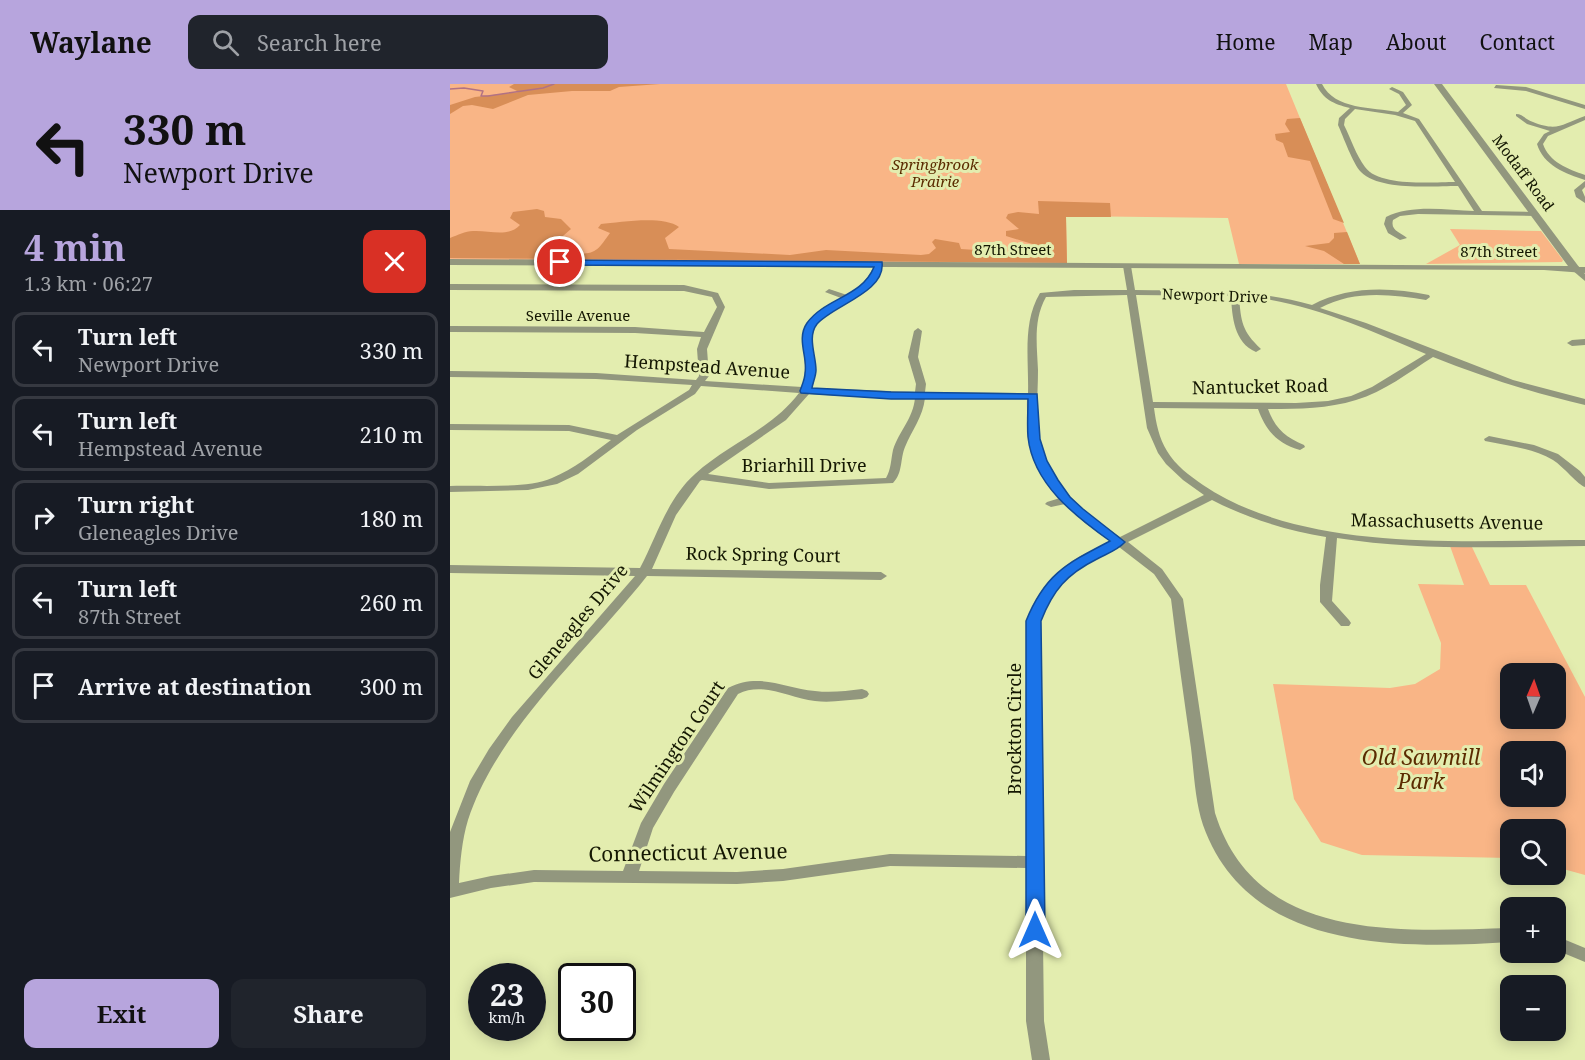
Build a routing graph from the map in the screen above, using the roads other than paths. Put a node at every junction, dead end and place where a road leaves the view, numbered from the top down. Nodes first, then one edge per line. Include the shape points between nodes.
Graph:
1 (1319, 84) edge
2 (1438, 84) edge
3 (1541, 84) edge
4 (1496, 87) dead end
5 (1392, 88) dead end
6 (1526, 89) junction
7 (1355, 106) junction
8 (1585, 107) edge
9 (1400, 113) junction
10 (1518, 116) dead end
11 (1585, 118) edge
12 (1554, 130) junction
13 (1585, 178) edge
14 (1585, 183) edge
15 (1460, 184) junction
16 (1585, 201) edge
17 (1480, 214) junction
18 (1535, 214) junction
19 (1402, 238) dead end
20 (450, 262) edge
21 (879, 264) junction
22 (1127, 266) junction
23 (1582, 267) edge
24 (1585, 279) edge
25 (450, 287) edge
26 (829, 292) dead end
27 (1132, 293) junction
28 (1235, 294) junction
29 (1426, 297) dead end
30 (849, 298) junction
31 (1313, 308) junction
32 (450, 329) edge
33 (918, 331) dead end
34 (706, 335) junction
35 (1585, 342) edge
36 (1572, 343) dead end
37 (1256, 349) dead end
38 (1433, 353) junction
39 (450, 374) edge
40 (700, 384) junction
41 (805, 391) junction
42 (919, 396) junction
43 (1033, 396) junction
44 (1585, 402) edge
45 (1147, 405) junction
46 (1263, 406) junction
47 (450, 427) edge
48 (617, 438) junction
49 (1489, 439) dead end
50 (1300, 447) dead end
51 (699, 476) junction
52 (1585, 484) edge
53 (450, 489) edge
54 (1212, 496) junction
55 (1066, 500) junction
56 (1051, 504) dead end
57 (1332, 536) junction
58 (1119, 542) junction
59 (1585, 543) edge
60 (450, 569) edge
61 (644, 571) junction
62 (881, 576) dead end
63 (1345, 622) dead end
64 (862, 694) dead end
65 (1035, 862) junction
66 (629, 876) junction
67 (450, 891) edge
68 (1500, 935) edge
69 (1566, 947) edge
70 (1585, 955) edge
71 (1041, 1060) edge

1 - 7 street via 1328,97
2 - 18 street, Modaff Road
3 - 6 street
4 - 6 street
5 - 9 street via 1409,105
6 - 8 street
7 - 9 street
7 - 15 street via 1341,124 1369,175 1396,182
9 - 15 street via 1420,122
10 - 12 street
11 - 12 street
12 - 13 street via 1541,140 1542,152
14 - 16 street via 1578,190
15 - 17 street
17 - 18 street
17 - 19 street via 1418,212 1395,216 1389,219 1388,227
18 - 23 street, Modaff Road
20 - 21 street, 87th Street
21 - 22 street, 87th Street
21 - 30 street via 874,279
22 - 23 street, 87th Street
22 - 27 street, Massachusetts Avenue
23 - 24 street, Modaff Road
25 - 34 street via 693,289 715,295 720,302 720,312
26 - 30 street
27 - 28 street, Newport Drive
27 - 43 street, Newport Drive via 1043,295 1034,314
27 - 45 street, Massachusetts Avenue
28 - 31 street, Newport Drive via 1270,297
28 - 37 street via 1241,332
29 - 31 street via 1347,294
30 - 41 street via 809,329 811,372
31 - 38 street, Newport Drive
32 - 34 street, Seville Avenue via 635,330
33 - 42 street via 913,357 921,384
34 - 40 street
35 - 36 street
38 - 44 street, Newport Drive via 1527,388
38 - 46 street, Nantucket Road via 1354,398 1328,404
39 - 40 street, Hempstead Avenue via 568,375
40 - 41 street, Hempstead Avenue
40 - 48 street
41 - 42 street, Hempstead Avenue
41 - 51 street, Gleneagles Drive via 779,420 738,445
42 - 43 street, Hempstead Avenue
42 - 51 street, Briarhill Drive via 917,415 899,448 889,482 769,486
43 - 55 street, Newport Drive via 1034,439 1041,461
45 - 46 street, Nantucket Road
45 - 54 street, Massachusetts Avenue via 1163,453 1183,475
46 - 50 street via 1274,433
47 - 48 street via 569,428
48 - 53 street via 580,468 553,482 511,489
49 - 52 street via 1541,449 1578,473
51 - 61 street, Gleneagles Drive via 672,510
54 - 57 street, Massachusetts Avenue via 1269,521
54 - 58 street, Brockton Circle
55 - 56 street
55 - 58 street, Newport Drive
57 - 59 street, Massachusetts Avenue via 1396,542
57 - 63 street via 1326,602
58 - 65 street, Brockton Circle via 1077,563 1058,579 1043,597 1033,621
58 - 68 street, Newport Drive via 1165,576 1177,599 1207,813 1215,838 1238,871 1265,897 1338,928 1382,936
60 - 61 street, Rock Spring Court
61 - 62 street, Rock Spring Court
61 - 67 street, Gleneagles Drive via 513,726 478,777 461,819
64 - 66 street, Wilmington Court via 815,696 754,684 733,691 646,827
65 - 66 street, Connecticut Avenue via 890,860 737,878
65 - 71 street, Brockton Circle via 1035,1021
66 - 67 street, Connecticut Avenue via 525,876
69 - 70 street

